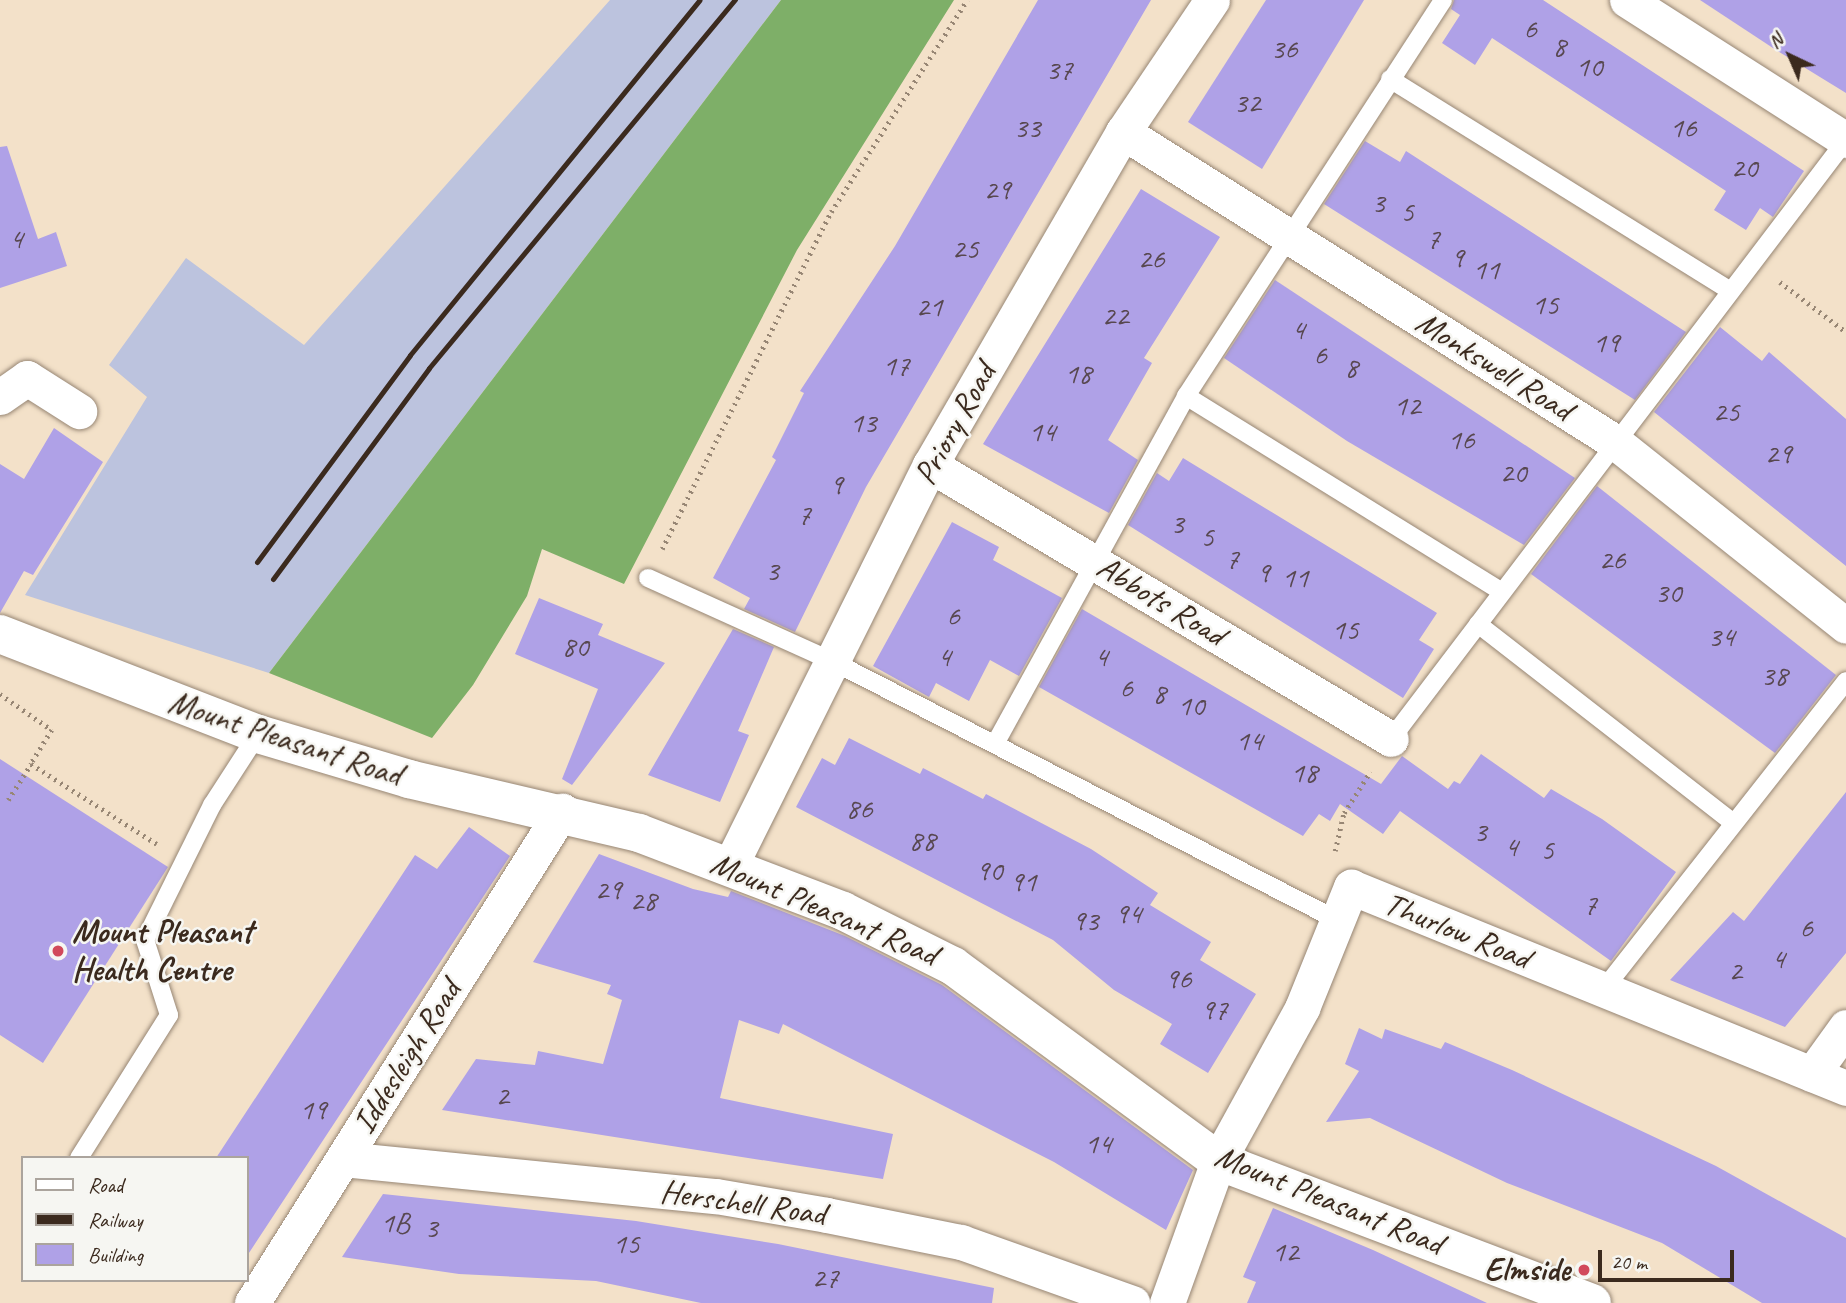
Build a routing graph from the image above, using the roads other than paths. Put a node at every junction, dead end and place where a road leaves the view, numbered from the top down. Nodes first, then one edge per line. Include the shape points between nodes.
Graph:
1 (1212, 0) edge
2 (1443, 0) edge
3 (1627, 0) edge
4 (1390, 79) junction
5 (1123, 132) junction
6 (1846, 140) edge
7 (1290, 236) junction
8 (1730, 290) junction
9 (1186, 396) junction
10 (0, 397) edge
11 (79, 411) dead end
12 (1615, 442) junction
13 (930, 466) junction
14 (1091, 560) junction
15 (648, 578) road end
16 (1500, 591) junction
17 (1478, 624) junction
18 (1846, 626) edge
19 (0, 634) edge
20 (830, 660) junction
21 (1846, 681) edge
22 (258, 734) junction
23 (1391, 739) joint
24 (995, 744) junction
25 (562, 811) junction
26 (1732, 822) junction
27 (730, 866) junction
28 (1337, 920) junction
29 (1603, 990) junction
30 (1846, 1027) edge
31 (1812, 1074) junction
32 (1846, 1088) edge
33 (80, 1156) edge
34 (343, 1158) junction
35 (1218, 1161) junction
36 (1581, 1301) edge
37 (252, 1303) edge
38 (1132, 1303) edge
39 (1167, 1303) edge

1 - 5 street, Priory Road
2 - 4 lane
3 - 6 street
4 - 7 lane
4 - 8 lane
5 - 7 street, Monkswell Road
5 - 13 street, Priory Road
6 - 8 lane
7 - 9 lane
7 - 12 street, Monkswell Road
8 - 12 lane
9 - 14 lane
9 - 16 lane
10 - 11 street via 27,378
12 - 16 lane
12 - 18 street, Monkswell Road
13 - 14 street, Abbots Road
13 - 20 street, Priory Road
14 - 23 street, Abbots Road
14 - 24 lane
15 - 20 lane
16 - 17 lane
17 - 23 lane
17 - 26 lane
19 - 22 street, Mount Pleasant Road
20 - 24 lane
20 - 27 street, Priory Road
21 - 26 lane
22 - 25 street, Mount Pleasant Road via 409,779
22 - 33 lane via 145,940 169,1015
24 - 28 lane
25 - 27 street, Mount Pleasant Road
25 - 34 street, Iddesleigh Road
26 - 29 lane
27 - 35 street, Mount Pleasant Road via 843,911 953,965
28 - 29 street, Thurlow Road via 1350,887
28 - 35 street, Thurlow Road via 1302,1008
29 - 31 street, Thurlow Road
30 - 31 street
31 - 32 street, Thurlow Road
34 - 37 street, Iddesleigh Road
34 - 38 street, Herschell Road via 716,1196 827,1215 961,1242
35 - 36 street, Mount Pleasant Road
35 - 39 street

